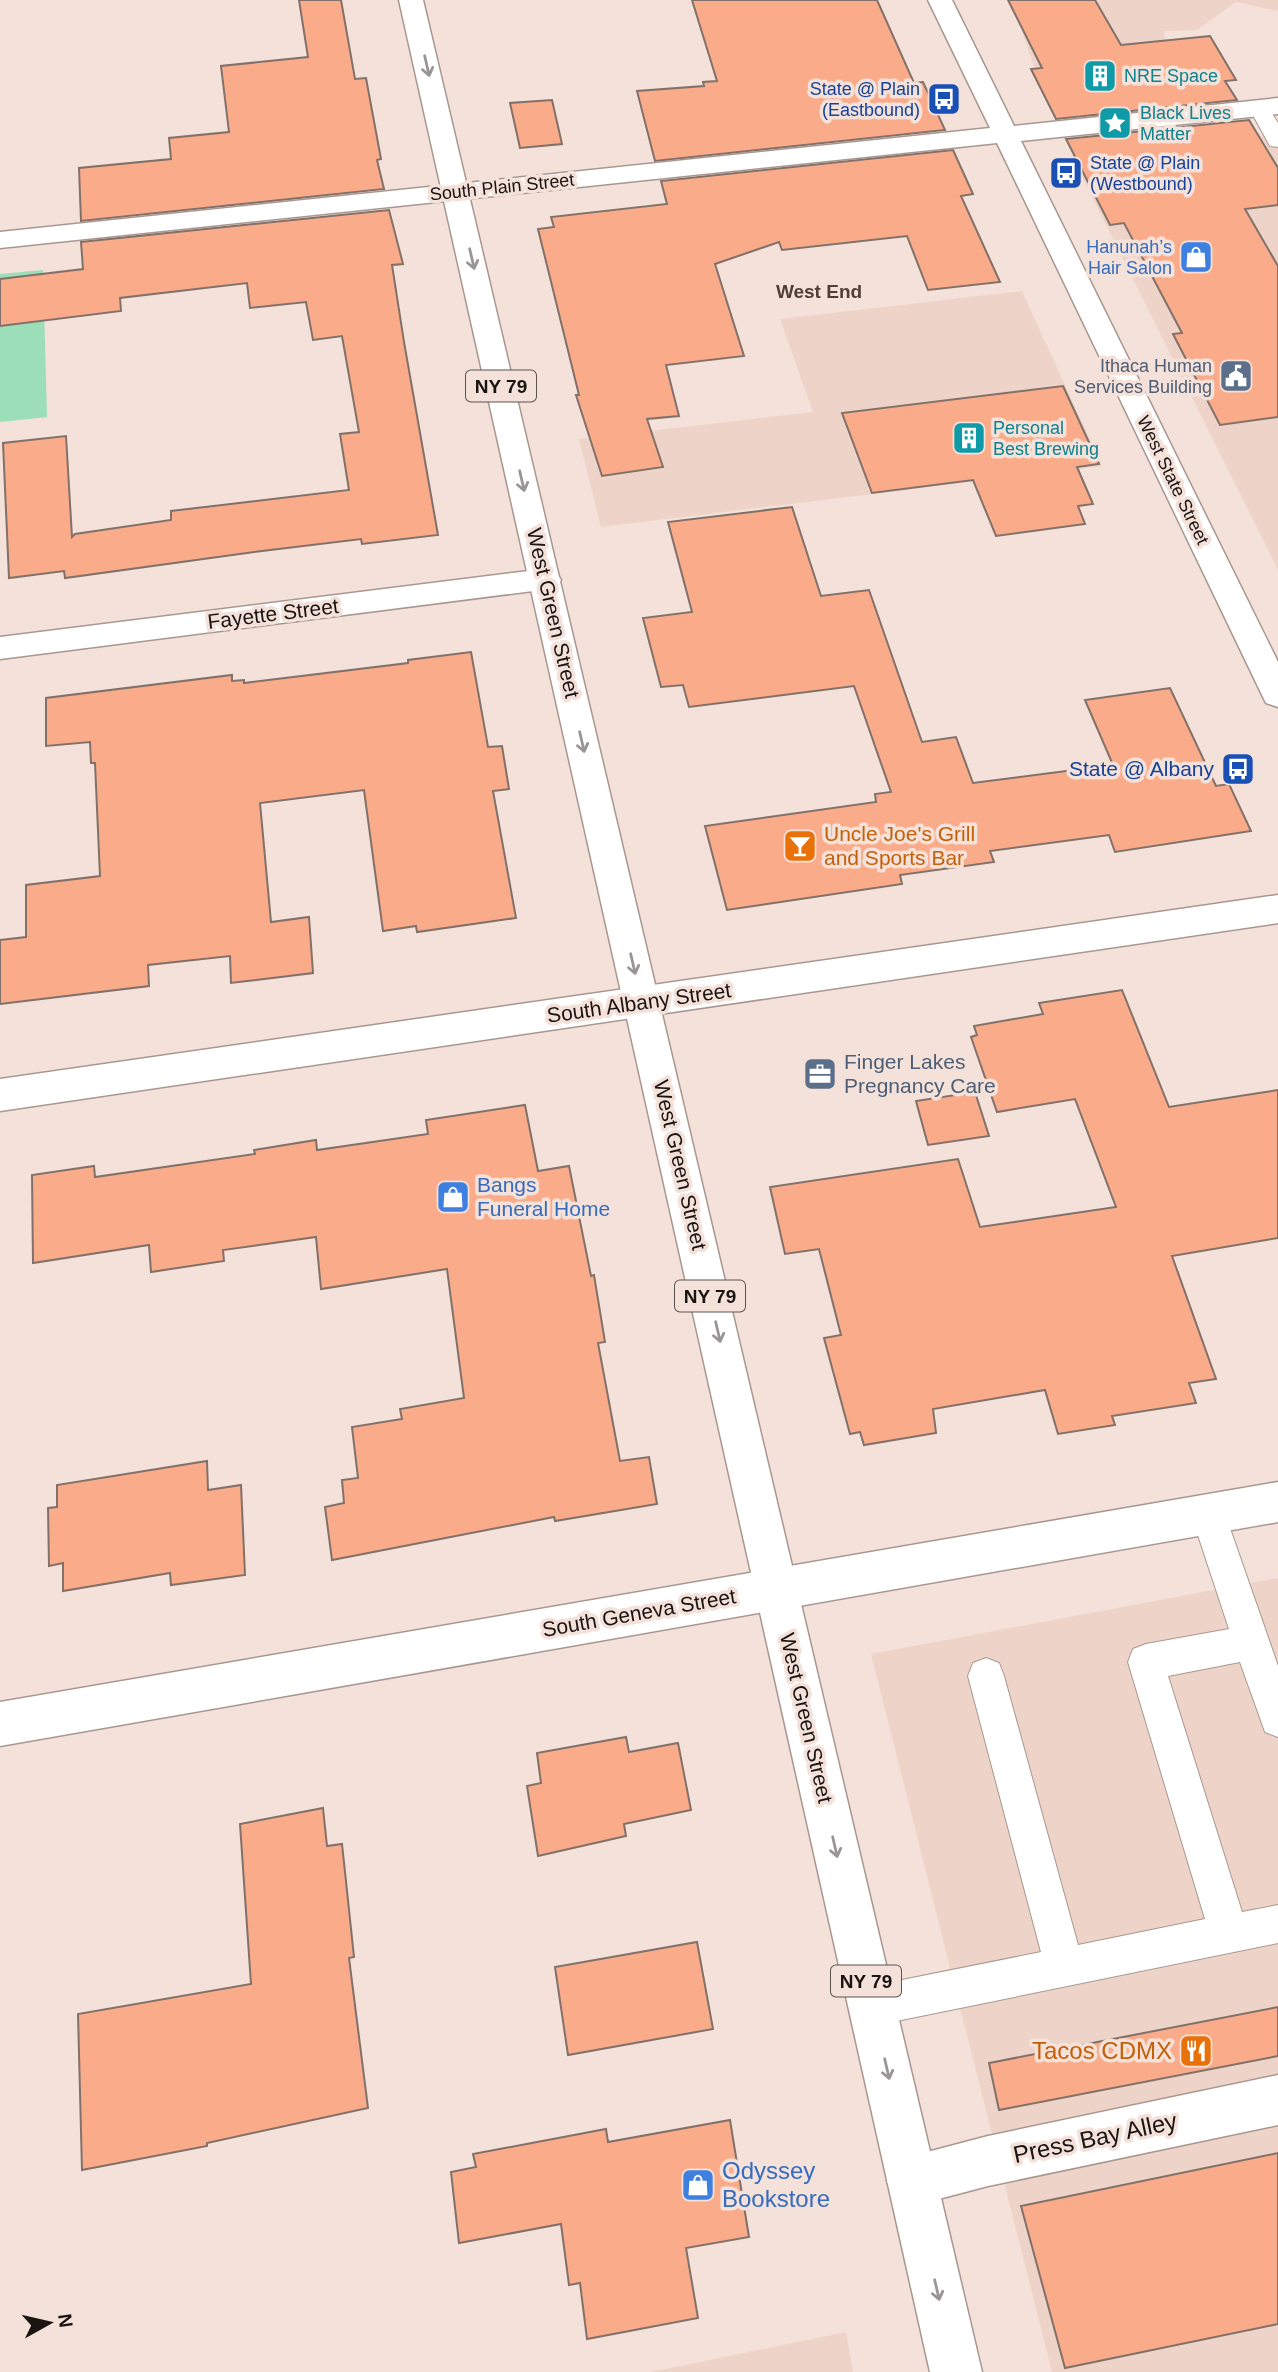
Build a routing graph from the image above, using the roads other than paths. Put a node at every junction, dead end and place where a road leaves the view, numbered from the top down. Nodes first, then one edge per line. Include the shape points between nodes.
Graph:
1 (411, 0) edge
2 (940, 0) edge
3 (1268, 107) edge
4 (1004, 135) junction
5 (1278, 141) edge
6 (456, 192) junction
7 (0, 240) edge
8 (545, 580) junction
9 (0, 648) edge
10 (1278, 695) edge
11 (1278, 909) edge
12 (642, 1003) junction
13 (0, 1095) edge
14 (1278, 1502) edge
15 (1208, 1514) junction
16 (776, 1589) junction
17 (1252, 1642) junction
18 (986, 1676) dead end
19 (1278, 1719) edge
20 (0, 1724) edge
21 (1278, 1924) edge
22 (1229, 1934) junction
23 (1065, 1968) junction
24 (872, 2006) junction
25 (1278, 2100) edge
26 (912, 2181) junction
27 (956, 2372) edge

1 -> 6 main road, West Green Street / NY 79
2 - 4 main road, West State Street
3 - 4 main road, South Plain Street
3 - 5 lane
4 - 6 main road, South Plain Street
4 - 10 main road, West State Street
6 - 7 main road, South Plain Street
6 -> 8 main road, West Green Street / NY 79
8 - 9 main road, Fayette Street
8 -> 12 main road, West Green Street / NY 79
11 - 12 main road, South Albany Street
12 - 13 main road, South Albany Street
12 -> 16 main road, West Green Street / NY 79
14 - 15 main road, South Geneva Street
15 - 16 main road, South Geneva Street
15 - 17 lane
16 - 20 main road, South Geneva Street
16 -> 24 main road, West Green Street / NY 79
17 - 19 lane
17 - 22 lane via 1146,1662
18 - 23 lane
21 - 22 lane
22 - 23 lane
23 - 24 lane
24 -> 26 main road, West Green Street / NY 79
25 - 26 main road, Press Bay Alley
26 -> 27 main road, West Green Street / NY 79

